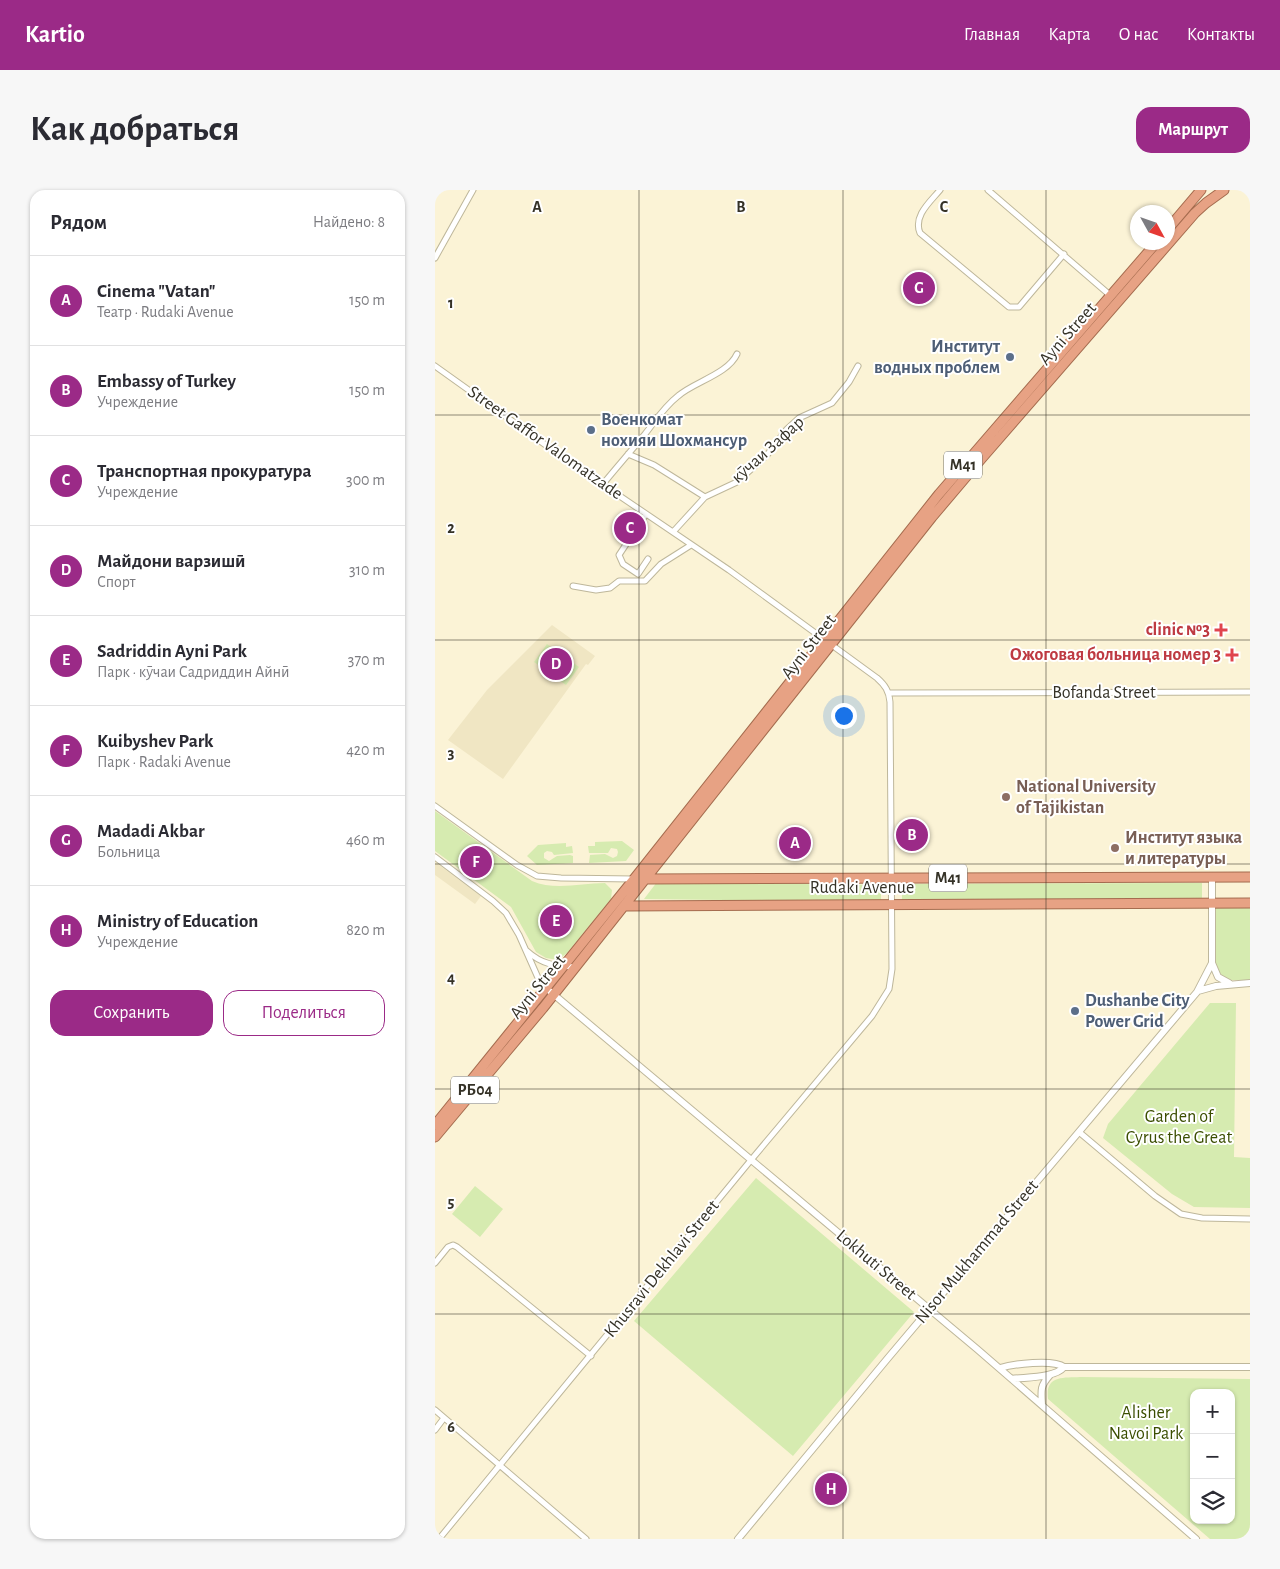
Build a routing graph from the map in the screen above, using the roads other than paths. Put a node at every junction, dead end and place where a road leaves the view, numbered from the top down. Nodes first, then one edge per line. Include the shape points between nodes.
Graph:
1 (473, 190) edge
2 (940, 190) edge
3 (988, 190) edge
4 (1201, 190) edge
5 (1224, 190) edge
6 (1175, 221) edge
7 (1150, 250) edge
8 (1064, 254) junction
9 (435, 258) edge
10 (1110, 296) junction
11 (1117, 302) junction
12 (737, 354) dead end
13 (435, 366) edge
14 (858, 366) dead end
15 (1013, 414) junction
16 (628, 454) junction
17 (603, 484) junction
18 (945, 495) junction
19 (705, 497) junction
20 (646, 514) junction
21 (673, 532) junction
22 (903, 538) junction
23 (911, 544) junction
24 (691, 545) junction
25 (648, 559) dead end
26 (573, 586) dead end
27 (823, 639) junction
28 (831, 645) junction
29 (1250, 692) edge
30 (890, 693) junction
31 (724, 773) junction
32 (435, 806) edge
33 (435, 857) edge
34 (1212, 877) junction
35 (1250, 877) edge
36 (891, 878) junction
37 (634, 879) junction
38 (646, 879) junction
39 (1212, 903) junction
40 (1250, 903) edge
41 (891, 905) junction
42 (624, 906) junction
43 (527, 950) junction
44 (1212, 963) junction
45 (564, 967) junction
46 (574, 968) junction
47 (1250, 983) edge
48 (1229, 984) junction
49 (549, 991) junction
50 (1197, 992) junction
51 (511, 1039) junction
52 (435, 1125) edge
53 (1079, 1132) junction
54 (435, 1137) edge
55 (751, 1160) junction
56 (1250, 1219) edge
57 (435, 1263) edge
58 (929, 1310) junction
59 (591, 1356) junction
60 (1064, 1367) junction
61 (1250, 1367) edge
62 (1000, 1368) junction
63 (1050, 1375) junction
64 (1012, 1379) junction
65 (1043, 1405) junction
66 (435, 1410) edge
67 (444, 1418) junction
68 (435, 1430) edge
69 (500, 1465) junction
70 (439, 1539) edge
71 (586, 1539) edge
72 (738, 1539) edge
73 (1196, 1539) edge

1 - 9 street
2 - 8 street via 921,211 920,233 1009,307 1019,307
3 - 8 street
4 - 6 highway
5 - 11 highway, Ayni Street / M41 via 1195,213
7 - 10 highway, Ayni Street / M41
8 - 10 street
10 - 11 street
10 - 15 highway, Ayni Street / M41
11 - 15 highway, Ayni Street / M41
12 - 16 street via 727,366 679,394 660,412
13 - 17 street, Street Gaffor Valomatzade
14 - 19 street, кӯчаи Зафар via 832,403 799,418 767,455 737,482
15 - 18 highway, Ayni Street / M41
16 - 17 street
16 - 19 street via 654,465
17 - 20 street, Street Gaffor Valomatzade
18 - 22 highway, Ayni Street / M41
18 - 23 highway, Ayni Street / M41
19 - 21 street, кӯчаи Зафар
20 - 21 street, Street Gaffor Valomatzade
20 - 25 street via 619,555 623,564 637,574
21 - 24 street, Street Gaffor Valomatzade
22 - 23 street
22 - 27 highway, Ayni Street / M41
23 - 28 highway, Ayni Street / M41
24 - 26 street via 661,564 645,582 619,581 610,588 597,590
24 - 27 street, Street Gaffor Valomatzade
27 - 28 street, Street Gaffor Valomatzade
27 - 31 highway, Ayni Street / M41
28 - 30 street, Street Gaffor Valomatzade via 877,678
28 - 31 highway, Ayni Street / M41
29 - 30 street, Bofanda Street
30 - 36 street
31 - 37 highway, Ayni Street / M41
31 - 38 highway, Ayni Street / M41
32 - 37 street via 537,876
33 - 43 street via 506,913
34 - 35 highway, Rudaki Avenue / M41
34 - 36 highway, Rudaki Avenue / M41
34 - 39 street, Nisor Mukhammad Street
36 - 38 highway, Rudaki Avenue / M41
36 - 41 street
37 - 38 highway, Rudaki Avenue
37 - 45 highway, M41
38 - 42 highway, Ayni Street / M41
39 - 40 highway, Rudaki Avenue / M41
39 - 41 highway, Rudaki Avenue / M41
39 - 44 street, Nisor Mukhammad Street
41 - 42 highway, Rudaki Avenue / M41
41 - 55 street, Khusravi Dekhlavi Street via 892,974 889,989 872,1016
42 - 46 highway, Ayni Street / M41
43 - 45 street via 544,963
43 - 49 street via 536,974
44 - 48 street via 1218,977
44 - 50 street, Nisor Mukhammad Street
45 - 46 street
45 - 49 highway, M41
46 - 49 highway, Ayni Street / M41
47 - 48 street
48 - 50 street
49 - 51 highway, Ayni Street / M41
49 - 55 street, Lokhuti Street
50 - 53 street, Nisor Mukhammad Street
51 - 52 highway, РБ04
51 - 54 highway, Ayni Street / РБ04
53 - 56 street via 1181,1214
53 - 58 street, Nisor Mukhammad Street
55 - 58 street, Lokhuti Street
55 - 59 street, Khusravi Dekhlavi Street
57 - 59 street via 448,1247 457,1247
58 - 62 street, Lokhuti Street
58 - 72 street, Nisor Mukhammad Street
59 - 69 street, Khusravi Dekhlavi Street
60 - 61 street
60 - 62 street via 1056,1363
60 - 63 street
62 - 64 street, Lokhuti Street
63 - 64 street
63 - 65 street via 1041,1390
64 - 65 street, Lokhuti Street
65 - 73 street, Lokhuti Street
66 - 67 street
67 - 68 street
67 - 69 street
69 - 70 street, Khusravi Dekhlavi Street
69 - 71 street

